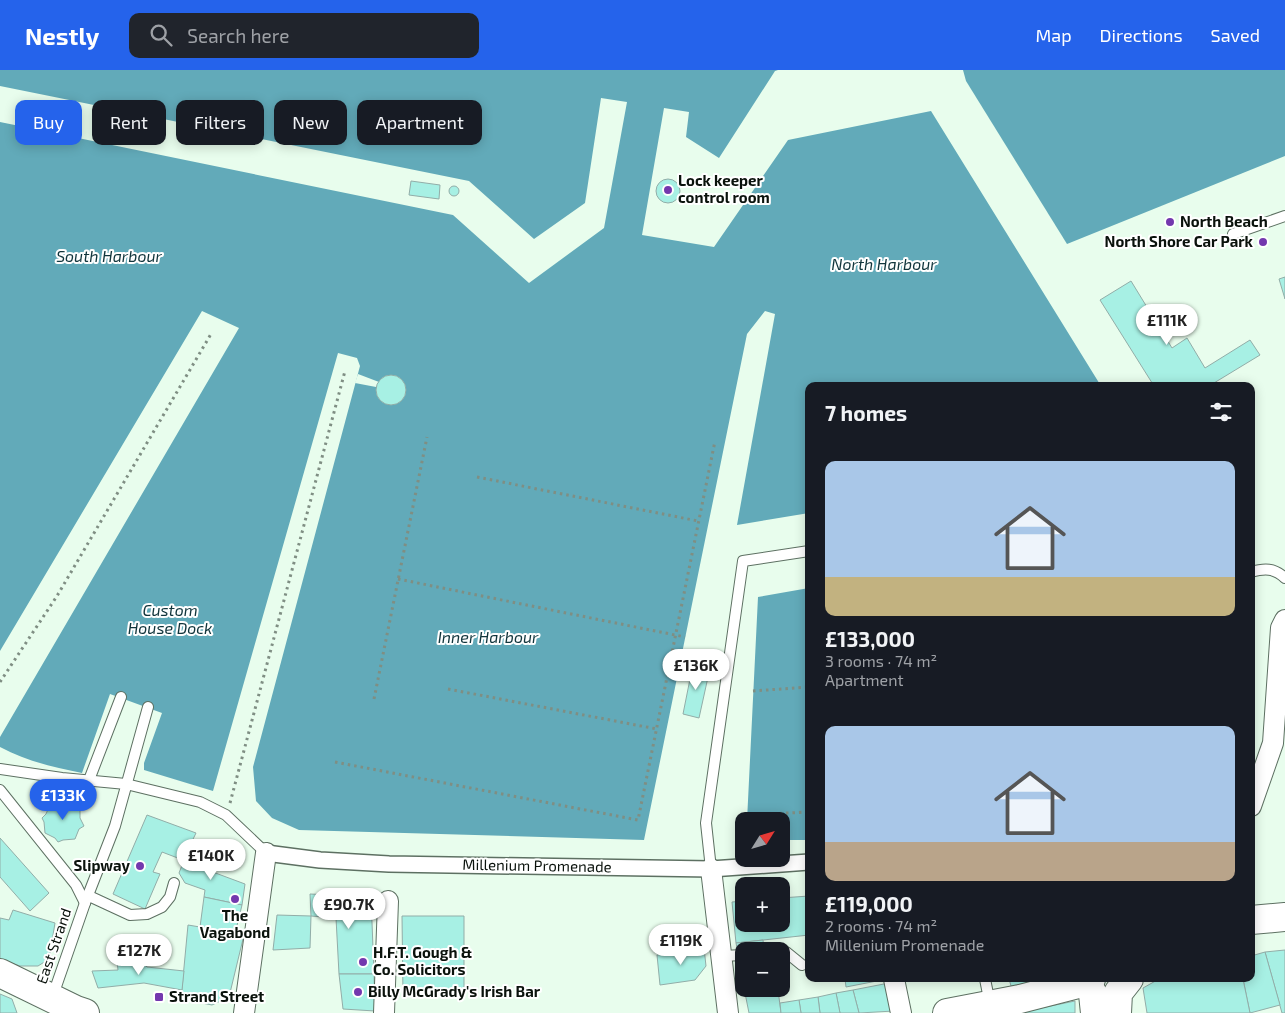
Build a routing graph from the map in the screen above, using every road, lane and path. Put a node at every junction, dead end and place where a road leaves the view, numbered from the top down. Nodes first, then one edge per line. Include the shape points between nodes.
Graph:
1 (1285, 216) edge
2 (1232, 234) dead end
3 (211, 334) dead end
4 (345, 371) dead end
5 (427, 438) dead end
6 (714, 441) dead end
7 (478, 476) dead end
8 (698, 521) junction
9 (805, 552) edge
10 (1255, 571) edge
11 (1285, 578) edge
12 (398, 579) junction
13 (1285, 620) edge
14 (676, 635) junction
15 (685, 637) dead end
16 (0, 682) edge
17 (805, 687) edge
18 (448, 689) dead end
19 (753, 691) dead end
20 (121, 697) dead end
21 (374, 699) dead end
22 (148, 707) dead end
23 (657, 729) junction
24 (335, 762) dead end
25 (0, 769) edge
26 (89, 780) junction
27 (126, 784) junction
28 (0, 790) edge
29 (1255, 791) edge
30 (805, 812) edge
31 (790, 813) edge
32 (226, 815) junction
33 (266, 852) junction
34 (805, 862) edge
35 (711, 869) junction
36 (174, 883) dead end
37 (87, 900) junction
38 (388, 901) dead end
39 (1255, 916) edge
40 (1285, 917) edge
41 (735, 955) edge
42 (790, 955) edge
43 (721, 956) junction
44 (802, 965) dead end
45 (0, 973) edge
46 (895, 982) edge
47 (986, 982) edge
48 (1082, 982) edge
49 (1088, 982) edge
50 (1093, 982) edge
51 (1122, 995) edge
52 (47, 1005) edge
53 (990, 1005) junction
54 (1021, 1006) edge
55 (85, 1013) edge
56 (244, 1013) edge
57 (384, 1013) edge
58 (728, 1013) edge
59 (901, 1013) edge
60 (947, 1013) edge
61 (1095, 1013) edge

1 - 2 lane
3 - 16 path via 57,596
4 - 32 path
5 - 12 path
6 - 8 path
7 - 8 path
8 - 14 path
9 - 35 lane via 743,562 706,823
10 - 11 lane via 1276,570
12 - 14 path
12 - 21 path
13 - 29 street via 1281,628 1278,744
14 - 15 path
14 - 23 path
17 - 19 path
18 - 23 path
20 - 26 lane
22 - 27 lane
23 - 24 path via 638,820
25 - 26 lane
26 - 27 lane
27 - 32 lane via 200,802
27 - 37 lane via 115,826
28 - 37 lane
30 - 31 path
32 - 33 lane
33 - 35 street, Millenium Promenade via 320,860 388,864
33 - 56 street
34 - 35 street, Millenium Promenade
35 - 43 street
36 - 37 lane via 170,897 162,907 147,914 130,915
37 - 52 lane, East Strand
38 - 57 street
39 - 40 main road
41 - 43 lane
42 - 44 lane
43 - 58 street
45 - 52 main road
46 - 59 street
47 - 53 lane
48 - 54 main road
49 - 61 main road
50 - 51 main road
52 - 55 main road
53 - 54 main road
53 - 60 main road

